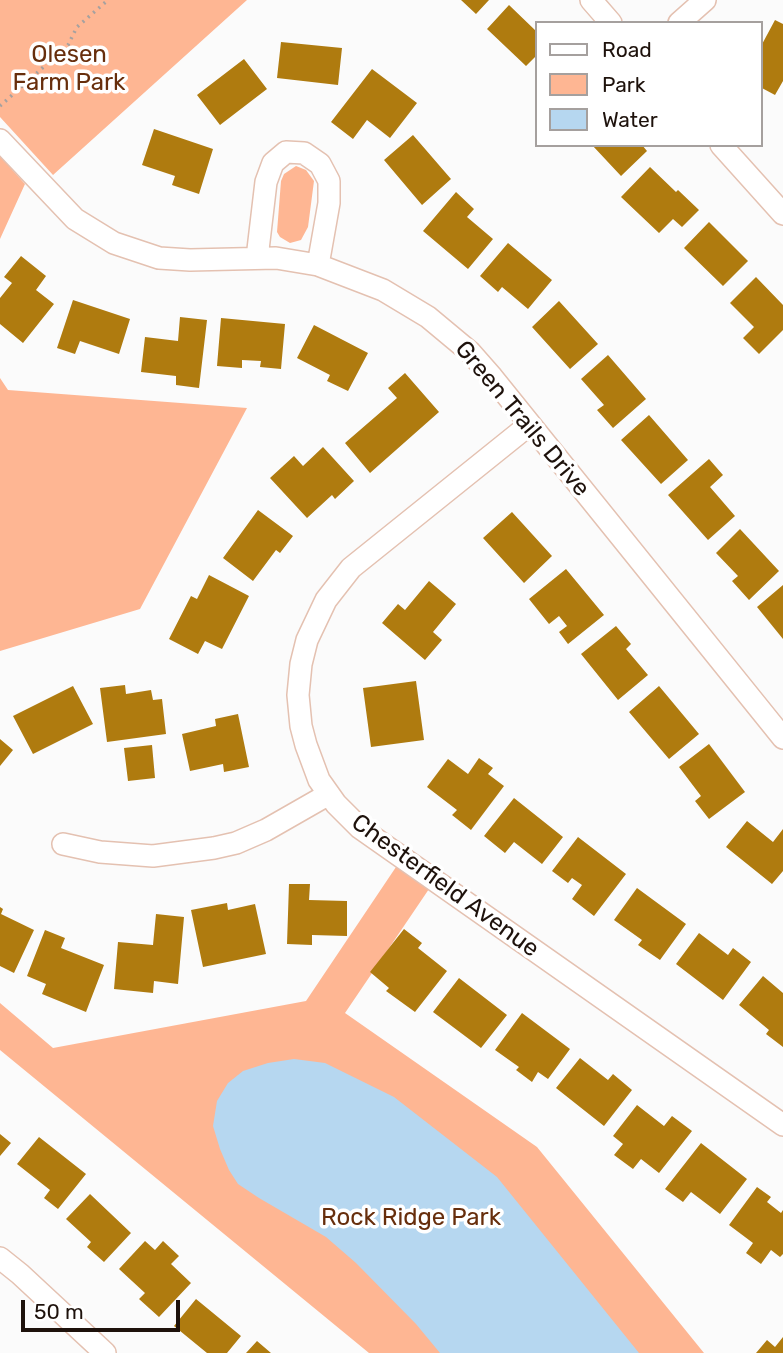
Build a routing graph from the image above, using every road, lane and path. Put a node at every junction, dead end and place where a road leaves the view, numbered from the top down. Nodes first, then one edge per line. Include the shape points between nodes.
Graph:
1 (108, 0) edge
2 (591, 0) edge
3 (705, 0) edge
4 (609, 21) edge
5 (681, 21) edge
6 (0, 106) edge
7 (0, 141) edge
8 (723, 147) edge
9 (783, 214) edge
10 (257, 258) junction
11 (318, 265) junction
12 (529, 425) junction
13 (783, 738) edge
14 (329, 794) junction
15 (63, 844) dead end
16 (783, 1125) edge
17 (0, 1258) edge
18 (104, 1353) edge

1 - 6 path via 77,27 68,45
2 - 4 street
3 - 5 street
7 - 10 street, Green Trails Drive via 75,219 114,243 159,258
8 - 9 street
10 - 11 street, Green Trails Drive
10 - 11 street via 266,182 273,163 286,152 304,153 320,164 329,181
11 - 12 street, Green Trails Drive via 383,290 428,317 470,352
12 - 13 street, Green Trails Drive
12 - 14 street, Chesterfield Avenue via 351,568 326,600 307,640 298,695 306,745
14 - 15 street via 266,830 214,848 153,856
14 - 16 street, Chesterfield Avenue via 372,838
17 - 18 street

